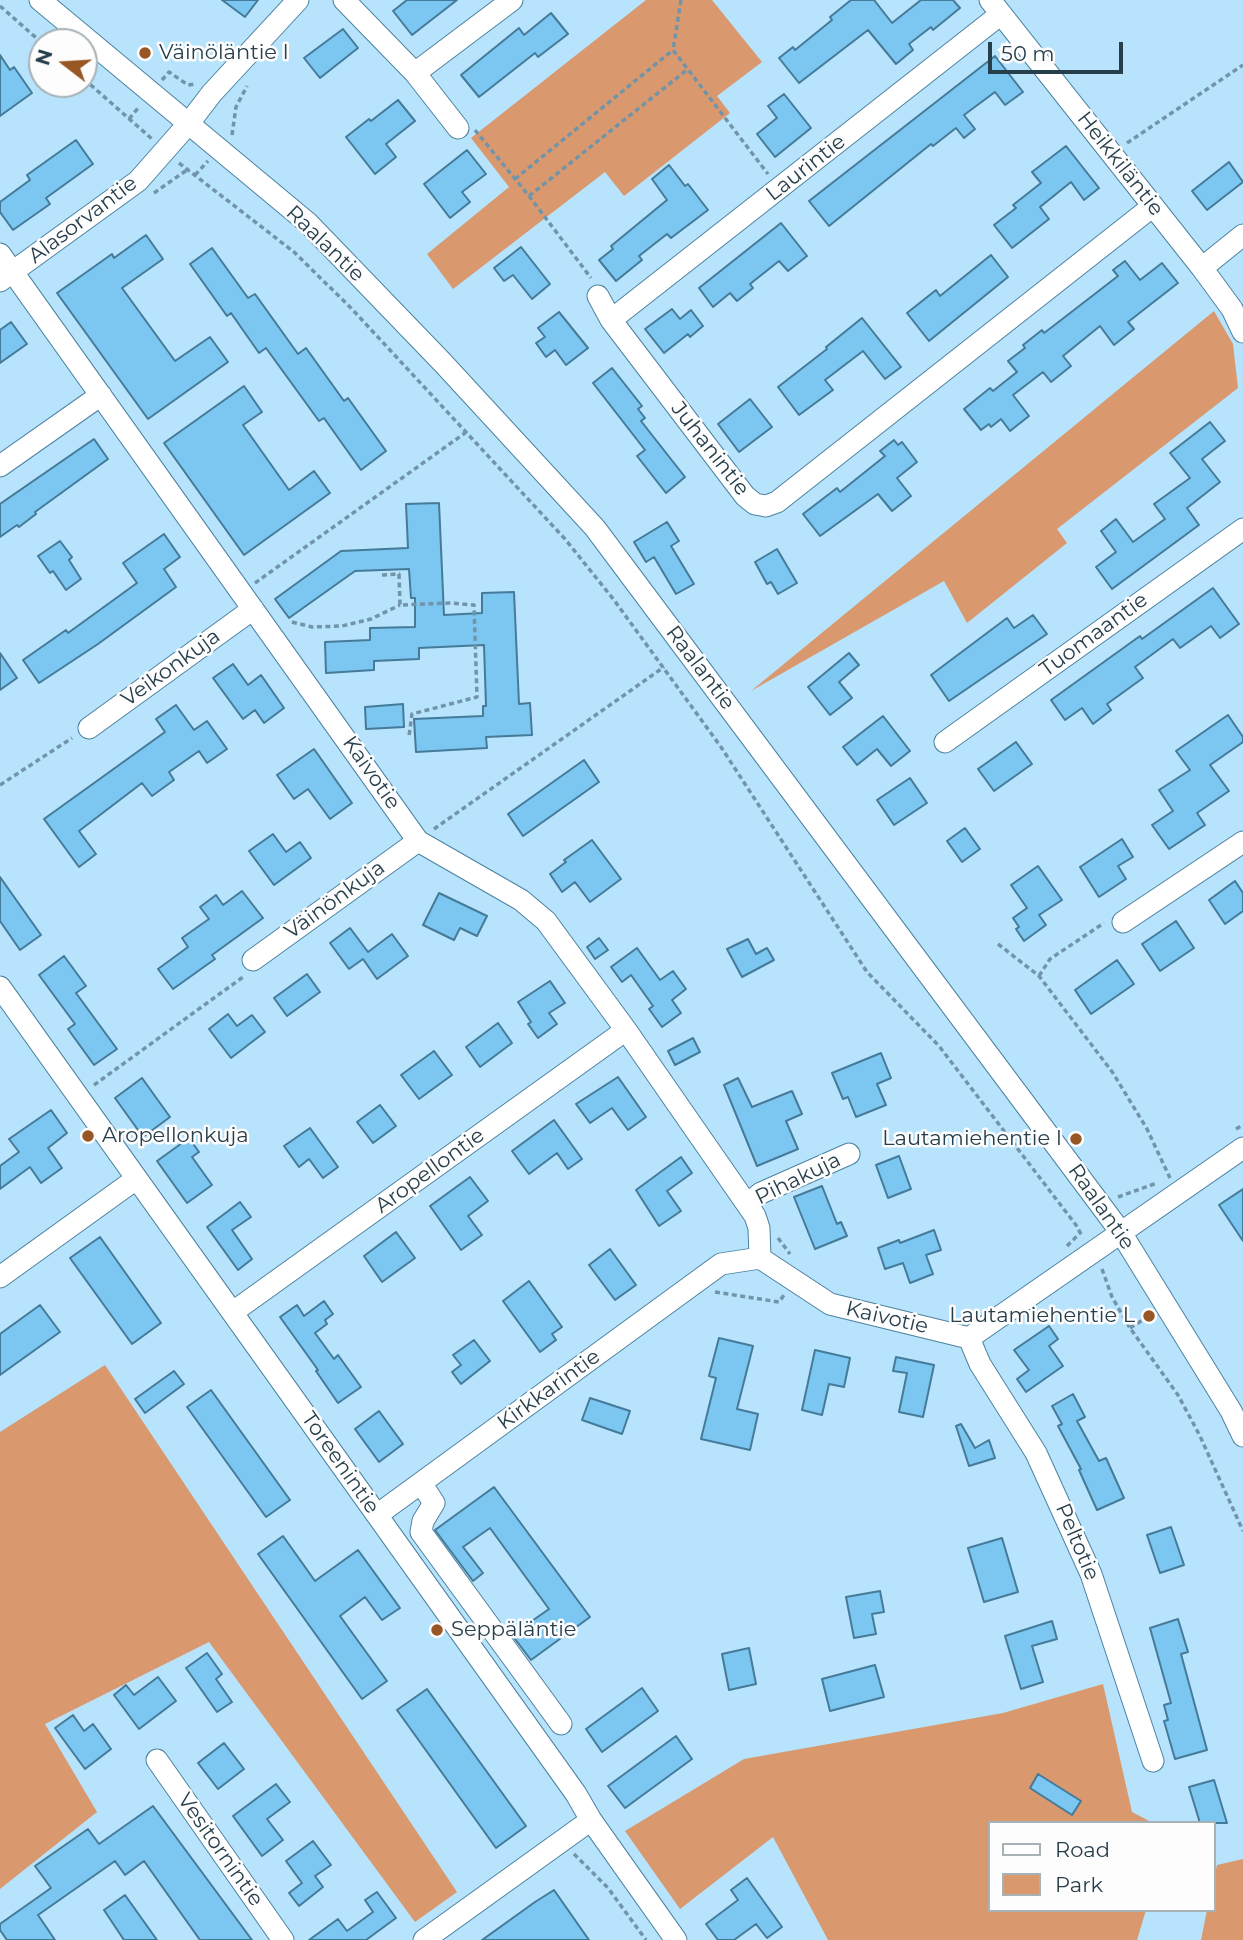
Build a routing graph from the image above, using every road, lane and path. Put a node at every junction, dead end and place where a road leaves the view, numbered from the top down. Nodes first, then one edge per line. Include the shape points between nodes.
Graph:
1 (40, 0) edge
2 (298, 0) edge
3 (344, 0) edge
4 (512, 0) edge
5 (681, 0) edge
6 (0, 6) edge
7 (995, 7) edge
8 (28, 31) edge
9 (673, 50) junction
10 (1243, 65) edge
11 (688, 69) junction
12 (415, 73) junction
13 (250, 80) dead end
14 (98, 91) edge
15 (129, 119) dead end
16 (189, 124) junction
17 (466, 128) joint
18 (1128, 143) dead end
19 (220, 149) junction
20 (187, 170) dead end
21 (195, 175) junction
22 (515, 179) junction
23 (780, 189) junction
24 (529, 196) junction
25 (1153, 206) junction
26 (1243, 235) edge
27 (0, 254) edge
28 (1202, 268) junction
29 (7, 276) edge
30 (598, 296) joint
31 (611, 320) junction
32 (1243, 332) edge
33 (101, 395) junction
34 (466, 432) junction
35 (0, 466) edge
36 (1243, 529) edge
37 (382, 575) dead end
38 (248, 601) junction
39 (400, 604) junction
40 (292, 622) dead end
41 (664, 667) junction
42 (89, 728) joint
43 (410, 736) dead end
44 (945, 742) dead end
45 (0, 785) edge
46 (418, 841) junction
47 (1243, 842) edge
48 (1122, 922) joint
49 (998, 944) dead end
50 (253, 960) joint
51 (1039, 976) junction
52 (0, 987) edge
53 (626, 1030) junction
54 (78, 1096) junction
55 (1243, 1125) edge
56 (1238, 1140) edge
57 (849, 1154) dead end
58 (1179, 1168) dead end
59 (136, 1179) junction
60 (1158, 1182) dead end
61 (1174, 1183) junction
62 (747, 1204) junction
63 (1101, 1206) junction
64 (1076, 1225) junction
65 (1120, 1231) junction
66 (777, 1236) dead end
67 (1086, 1242) junction
68 (1063, 1251) dead end
69 (760, 1258) junction
70 (797, 1262) dead end
71 (0, 1277) edge
72 (233, 1312) junction
73 (1149, 1316) dead end
74 (1130, 1328) junction
75 (969, 1338) junction
76 (1243, 1436) edge
77 (421, 1483) junction
78 (377, 1515) junction
79 (1243, 1531) edge
80 (561, 1724) dead end
81 (157, 1760) dead end
82 (1153, 1761) dead end
83 (591, 1820) junction
84 (284, 1940) edge
85 (424, 1940) edge
86 (676, 1940) edge

1 - 16 street, Raalantie
2 - 16 street, Alasorvantie
3 - 12 street
4 - 12 street
5 - 9 path
6 - 8 path
7 - 23 street, Laurintie
7 - 25 street, Heikkiläntie
9 - 11 path
9 - 22 path
10 - 18 path
11 - 23 path
11 - 24 path
12 - 17 street
13 - 19 path via 236,107 232,135
14 - 15 path
16 - 19 street, Raalantie
16 - 29 street, Alasorvantie via 138,181
17 - 22 path
19 - 21 path
19 - 63 street, Raalantie via 308,223 595,527
20 - 21 path
21 - 34 path via 294,252
22 - 24 path
23 - 31 street, Laurintie
24 - 30 path via 593,281
25 - 28 street, Heikkiläntie
25 - 31 street, Juhanintie via 777,502 766,506 745,496
26 - 28 street
27 - 29 street, Kaivotie
28 - 32 street, Heikkiläntie
29 - 33 street, Kaivotie
30 - 31 street, Juhanintie
33 - 35 street
33 - 38 street, Kaivotie
34 - 38 path
34 - 41 path via 565,539
36 - 44 street, Tuomaantie
37 - 39 path via 399,574
38 - 42 street, Veikonkuja
38 - 46 street, Kaivotie
39 - 40 path via 342,626
39 - 43 path via 474,605 477,697 412,715
41 - 46 path
41 - 64 path via 867,972 939,1046
42 - 45 path
46 - 50 street, Väinönkuja
46 - 53 street, Kaivotie via 521,900 546,921
47 - 48 street
48 - 51 path via 1104,923 1050,959
49 - 51 path
50 - 54 path via 242,979
51 - 61 path via 1113,1073
52 - 54 street, Toreenintie
53 - 62 street, Kaivotie
53 - 72 street, Aropellontie
54 - 59 street, Toreenintie
55 - 56 path
56 - 61 street
57 - 62 street, Pihakuja via 761,1193
58 - 61 path
59 - 71 street
59 - 72 street, Toreenintie
60 - 63 path
61 - 65 street
62 - 69 street, Kaivotie via 759,1228
63 - 64 path
63 - 65 street, Raalantie
64 - 67 path
65 - 67 street
65 - 76 street, Raalantie
66 - 70 path
67 - 68 path
67 - 74 path
67 - 75 street
69 - 75 street, Kaivotie via 830,1304
69 - 77 street, Kirkkarintie via 720,1265
72 - 78 street, Toreenintie
73 - 74 path
74 - 79 path via 1178,1395
75 - 82 street, Peltotie via 980,1364 1036,1453 1091,1574
77 - 78 street, Kirkkarintie
77 - 80 street via 434,1503 421,1532
78 - 83 street, Toreenintie
81 - 84 street, Vesitornintie
83 - 85 street
83 - 86 street, Toreenintie

